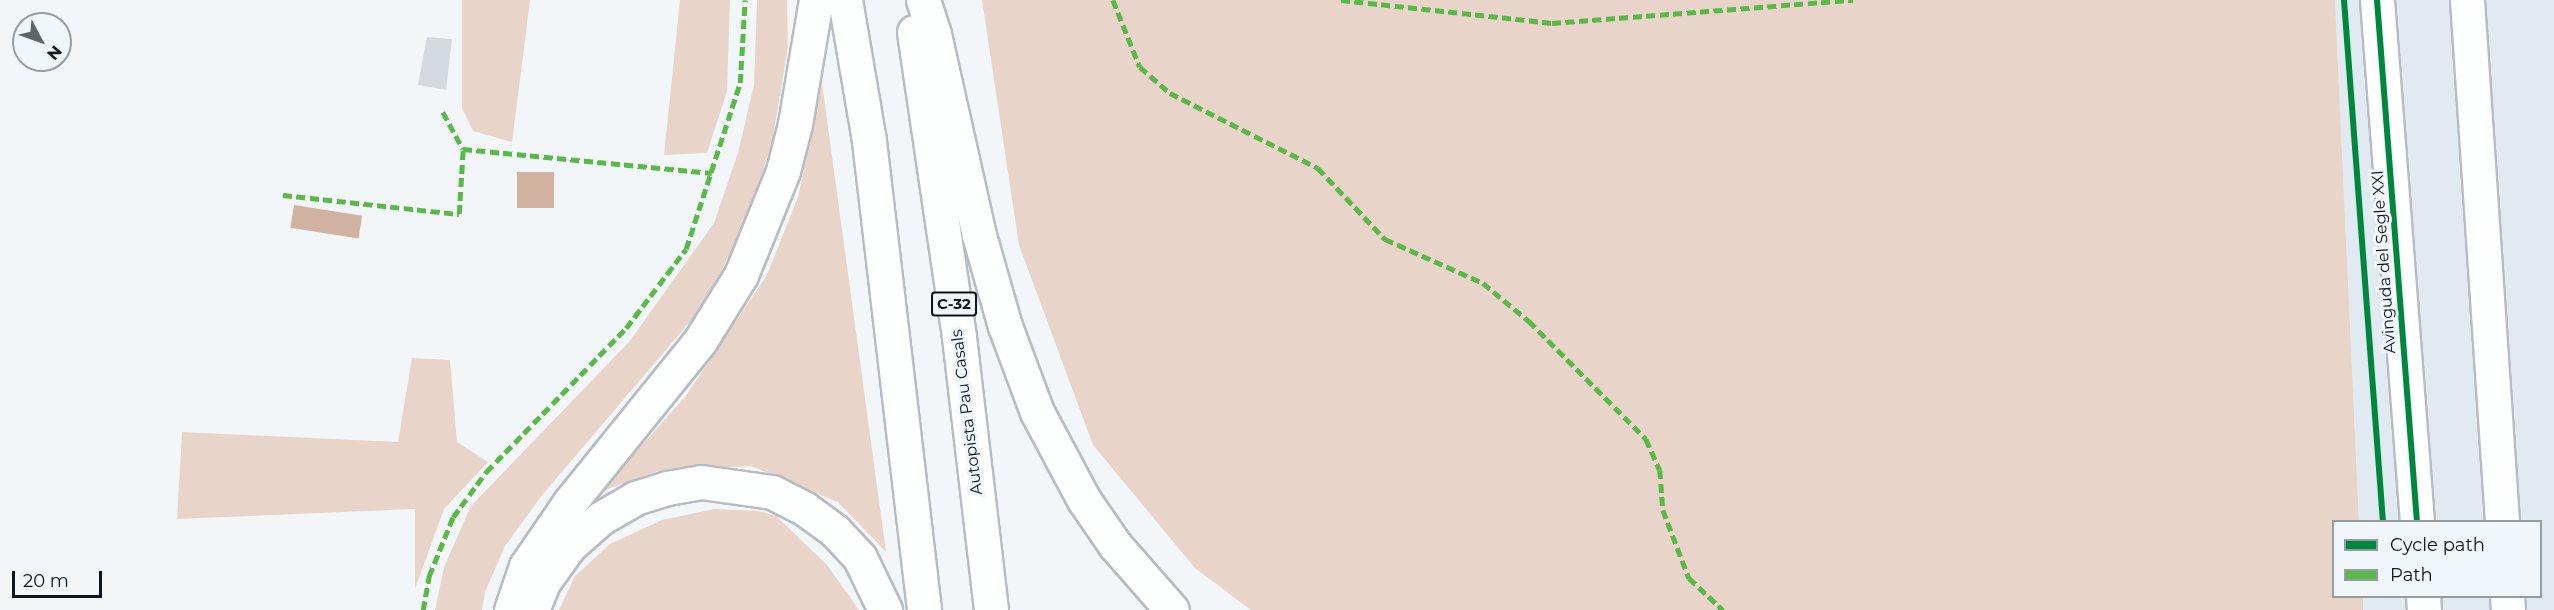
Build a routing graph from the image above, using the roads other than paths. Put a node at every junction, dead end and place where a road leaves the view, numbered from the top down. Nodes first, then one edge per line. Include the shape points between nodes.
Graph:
1 (816, 0) edge
2 (845, 0) edge
3 (910, 0) edge
4 (923, 0) edge
5 (2377, 0) edge
6 (2467, 0) edge
7 (2417, 520) edge
8 (2502, 520) edge
9 (511, 610) edge
10 (532, 610) edge
11 (885, 610) edge
12 (924, 610) edge
13 (990, 610) edge
14 (1172, 610) edge

1 - 9 main road via 783,171 741,275 700,341 570,502 526,566
2 - 12 main road via 870,153
3 - 13 main road, Autopista Pau Casals / C-32 via 959,337
4 - 14 main road via 1005,326 1037,412 1084,500 1116,545
5 - 7 main road, Avinguda del Segle XXI
6 - 8 main road
10 - 11 main road via 544,581 570,545 601,518 635,498 701,482 772,492 806,509 835,531 860,558

